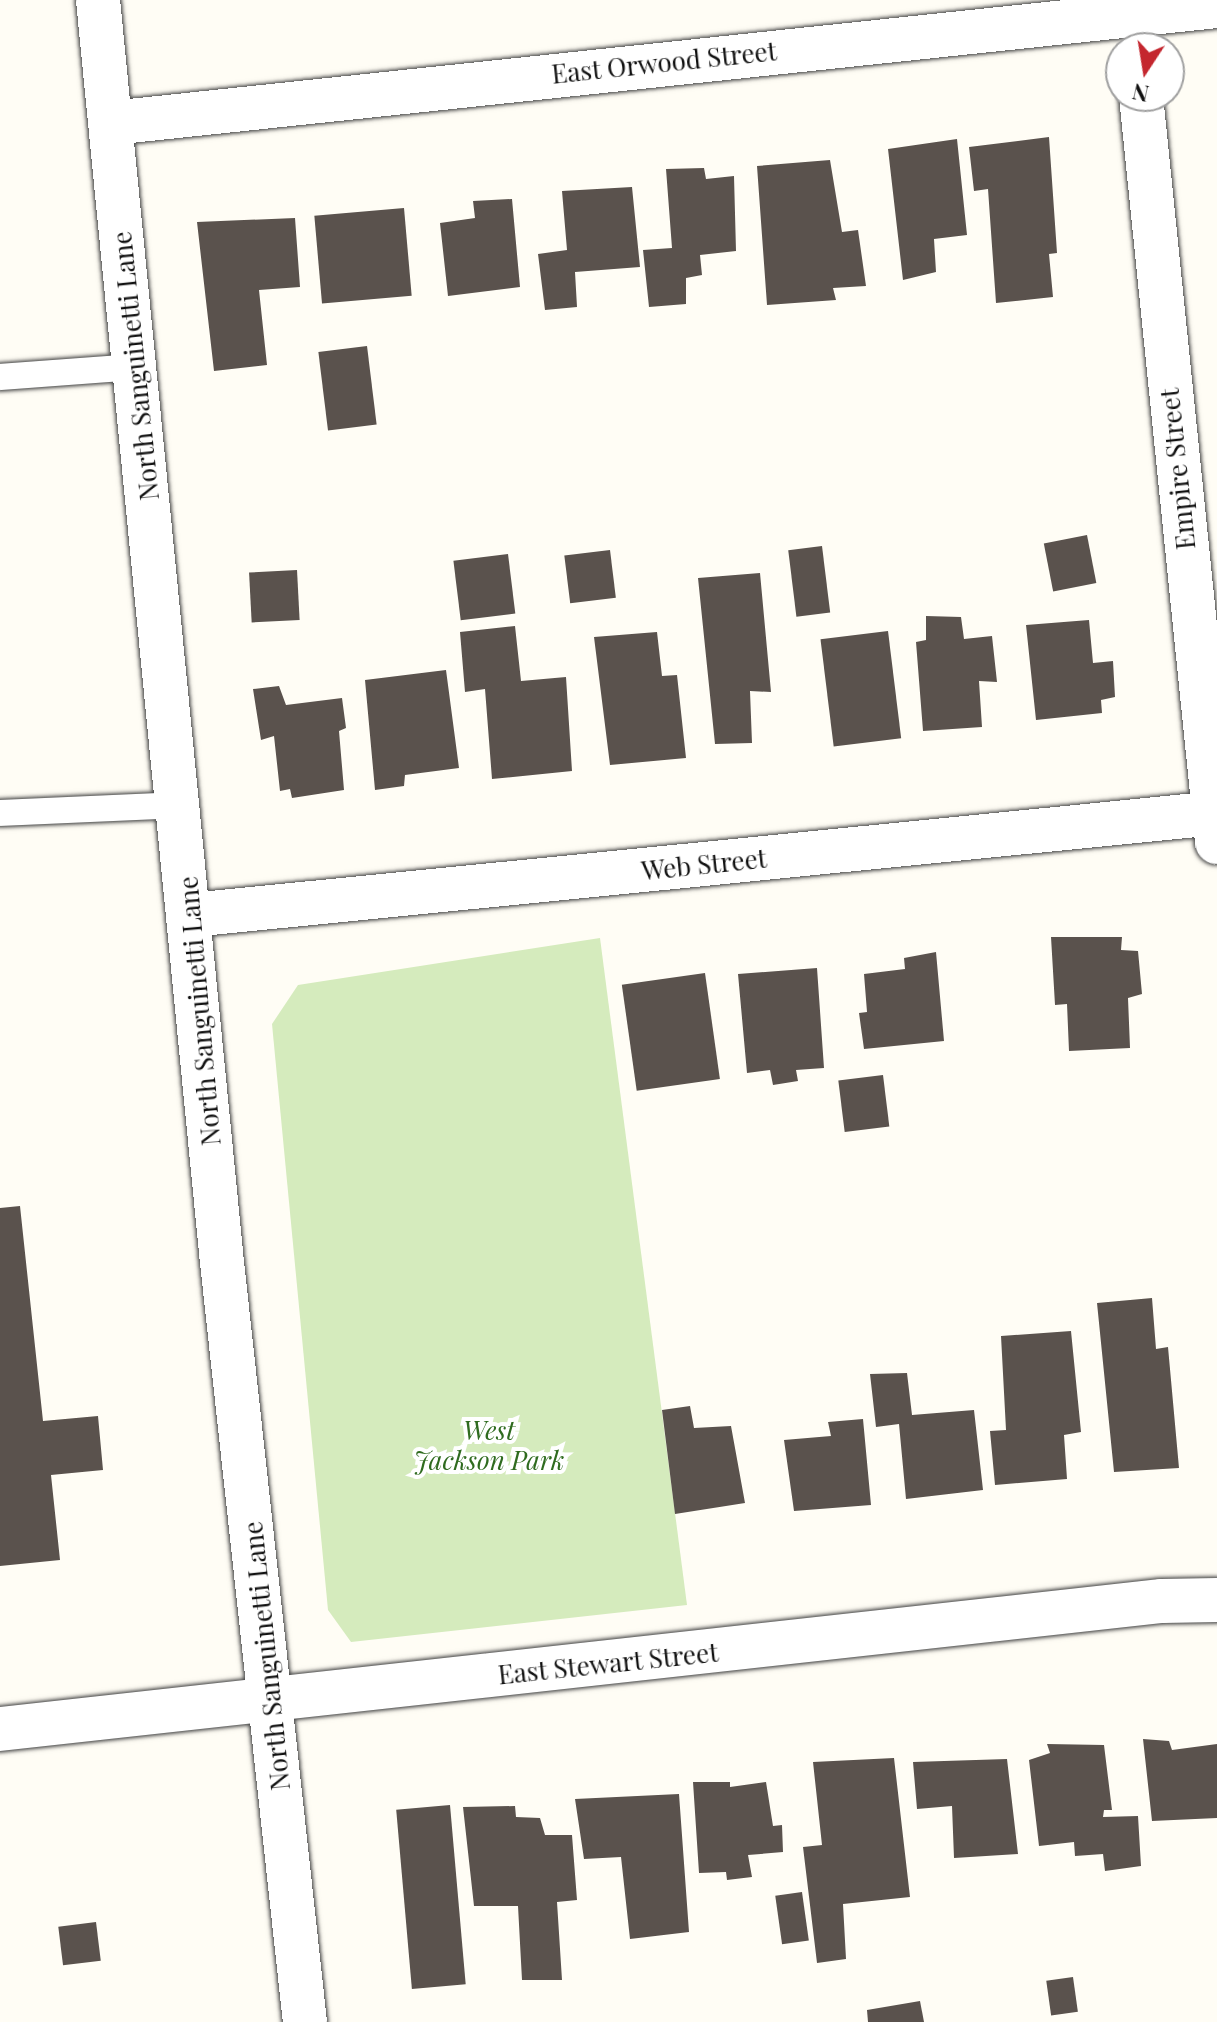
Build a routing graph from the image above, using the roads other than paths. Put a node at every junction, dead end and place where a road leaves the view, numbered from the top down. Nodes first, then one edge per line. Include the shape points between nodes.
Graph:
1 (98, 0) edge
2 (1217, 6) edge
3 (1134, 21) edge
4 (1143, 112) edge
5 (111, 123) junction
6 (136, 367) junction
7 (0, 377) edge
8 (180, 805) junction
9 (0, 813) edge
10 (1216, 823) edge
11 (191, 915) junction
12 (1217, 1600) edge
13 (272, 1701) junction
14 (0, 1729) edge
15 (305, 2022) edge

1 - 5 street, North Sanguinetti Lane
2 - 3 street, East Orwood Street
3 - 5 street, East Orwood Street
4 - 10 street, Empire Street
5 - 6 street, North Sanguinetti Lane
6 - 7 lane
6 - 8 street, North Sanguinetti Lane
8 - 9 lane
8 - 11 street, North Sanguinetti Lane
10 - 11 street, Web Street
11 - 13 street, North Sanguinetti Lane via 221,1253
12 - 13 street, East Stewart Street via 1162,1601
13 - 14 street, East Stewart Street
13 - 15 street, North Sanguinetti Lane

